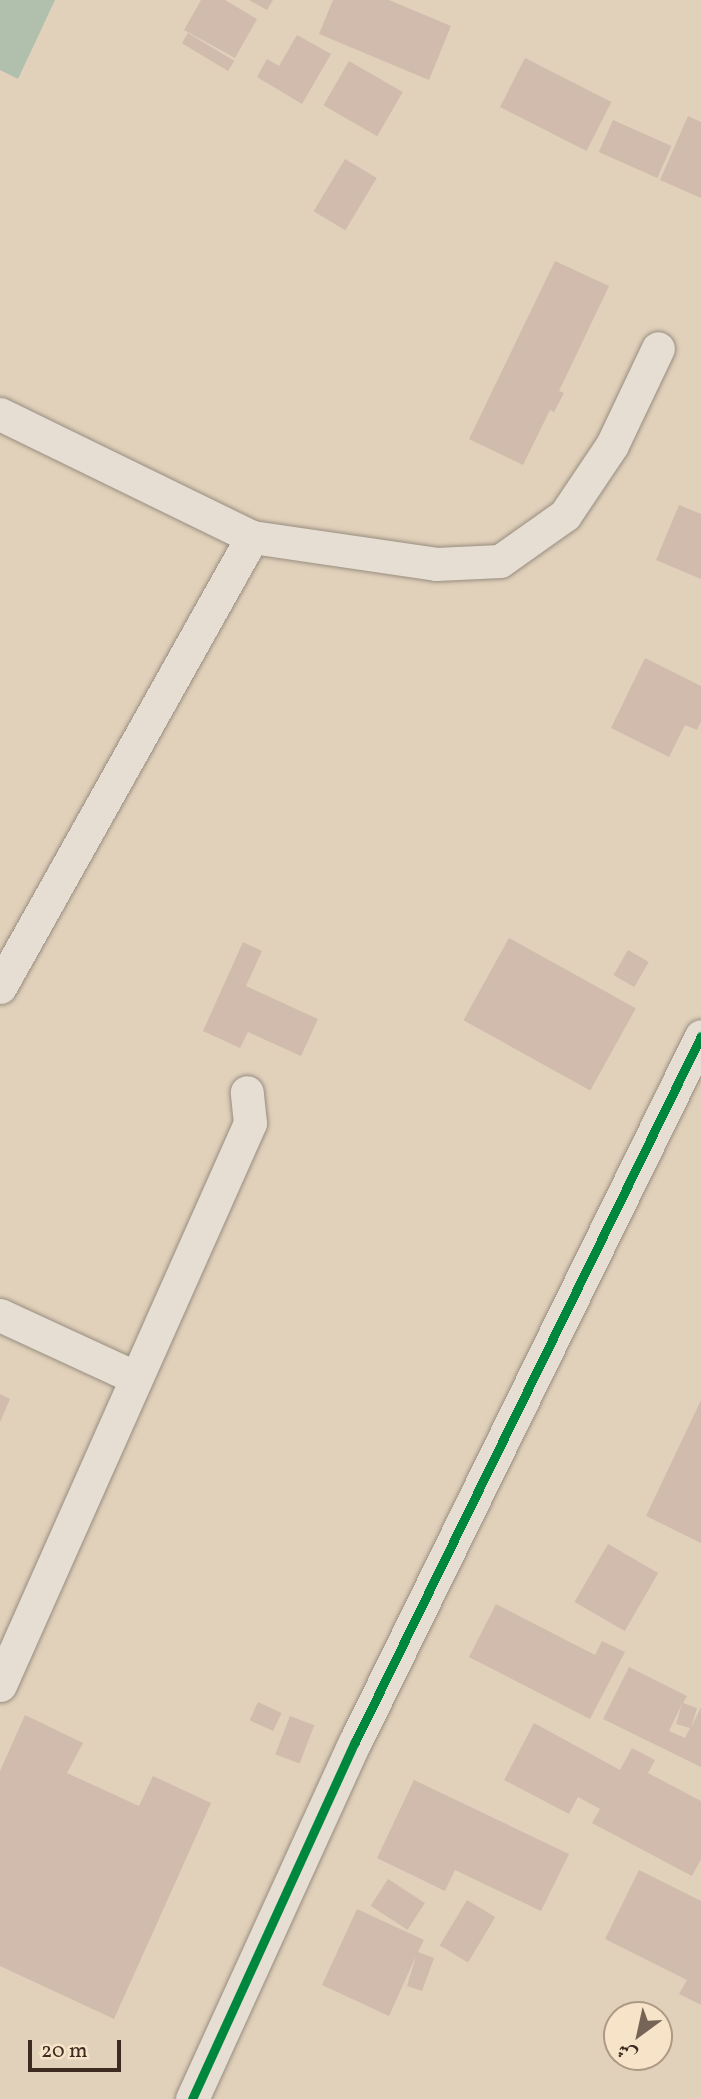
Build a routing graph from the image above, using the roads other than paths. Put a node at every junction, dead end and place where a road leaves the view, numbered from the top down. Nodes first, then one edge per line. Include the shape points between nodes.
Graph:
1 (658, 348) dead end
2 (0, 414) edge
3 (252, 537) junction
4 (0, 987) edge
5 (701, 1036) edge
6 (247, 1092) dead end
7 (0, 1315) edge
8 (134, 1377) junction
9 (0, 1685) edge
10 (192, 2099) edge

1 - 3 street via 612,445 565,515 500,561 436,564
2 - 3 street
3 - 4 street
5 - 10 street via 355,1742
6 - 8 street via 250,1123
7 - 8 street
8 - 9 street

